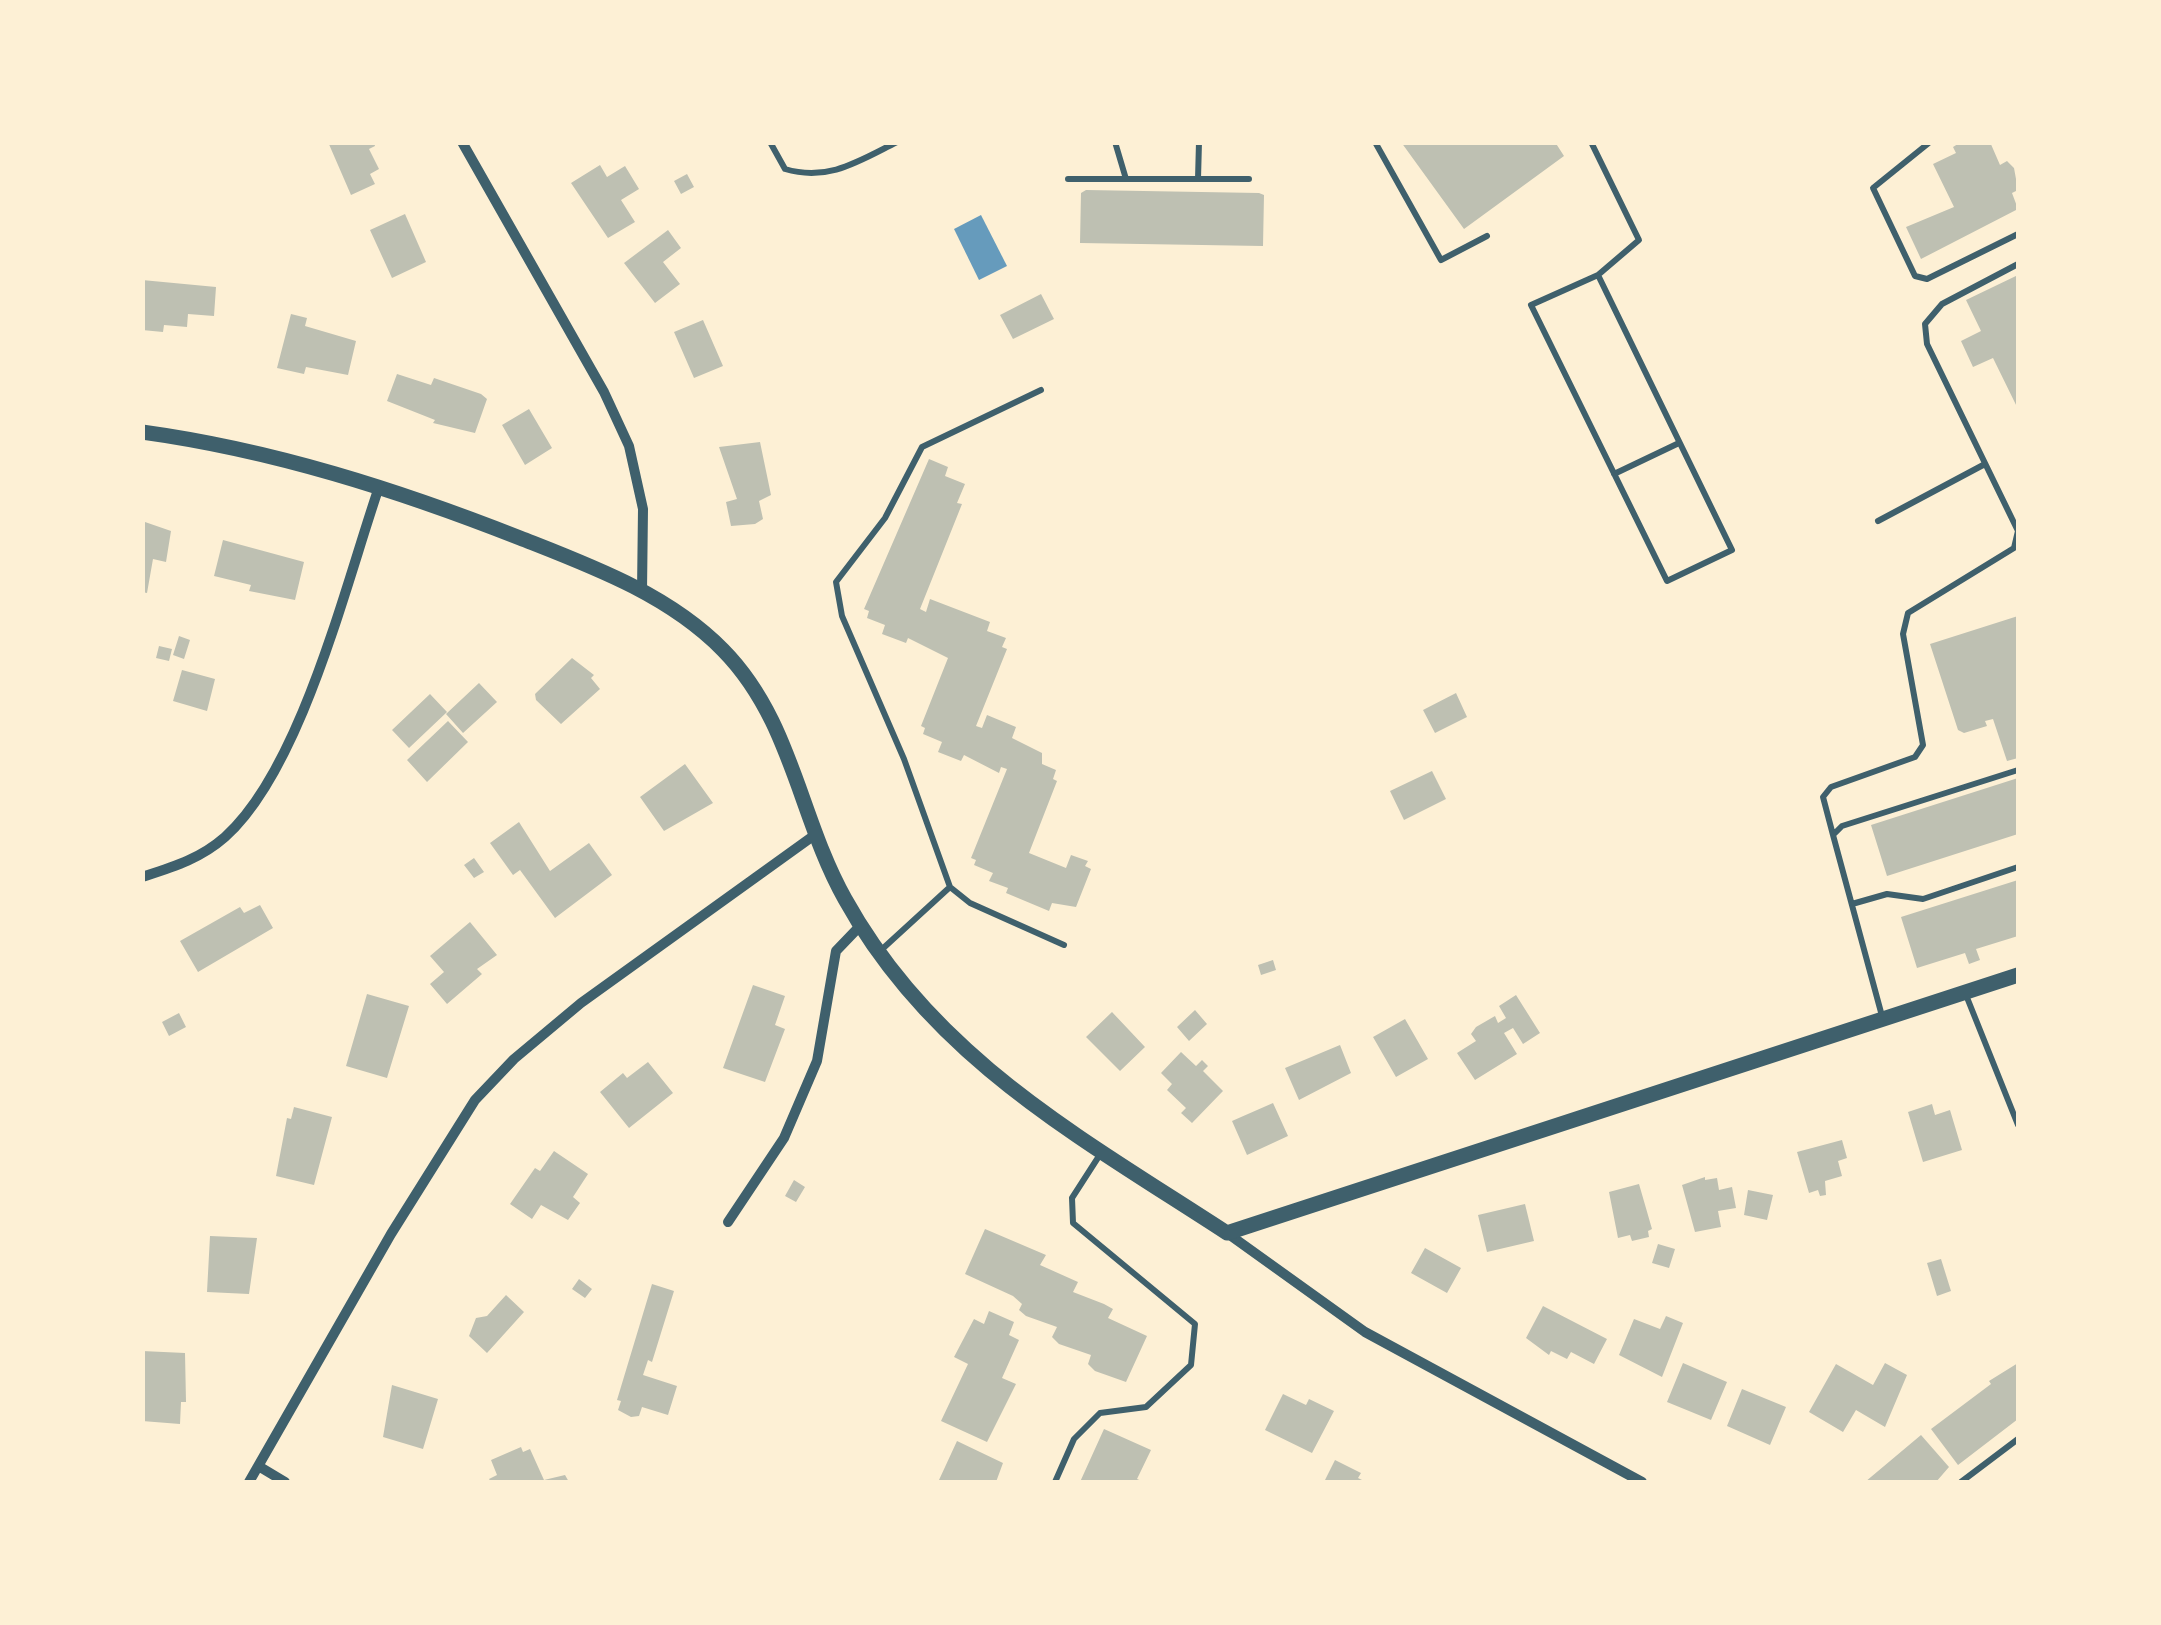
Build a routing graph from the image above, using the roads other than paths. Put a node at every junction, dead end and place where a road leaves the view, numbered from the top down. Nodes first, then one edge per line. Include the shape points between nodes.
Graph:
1 (462, 142) edge
2 (770, 142) edge
3 (897, 142) edge
4 (1115, 142) edge
5 (1199, 142) edge
6 (1375, 142) edge
7 (1591, 142) edge
8 (1930, 142) edge
9 (1126, 178) junction
10 (1068, 179) dead end
11 (1198, 179) junction
12 (1249, 179) dead end
13 (2018, 234) edge
14 (1487, 236) dead end
15 (2018, 264) edge
16 (1598, 276) junction
17 (1041, 390) dead end
18 (142, 432) edge
19 (1679, 443) junction
20 (1985, 464) junction
21 (1614, 474) junction
22 (379, 487) junction
23 (1878, 521) dead end
24 (642, 591) junction
25 (2018, 770) edge
26 (816, 834) junction
27 (1833, 834) junction
28 (2018, 867) edge
29 (142, 877) edge
30 (950, 887) junction
31 (1852, 904) junction
32 (860, 926) junction
33 (1064, 944) dead end
34 (878, 953) junction
35 (2018, 976) edge
36 (1966, 994) junction
37 (1884, 1022) junction
38 (2018, 1125) edge
39 (1102, 1152) junction
40 (728, 1222) dead end
41 (1226, 1232) junction
42 (2018, 1438) edge
43 (260, 1466) junction
44 (249, 1482) edge
45 (285, 1482) edge
46 (1055, 1482) edge
47 (1642, 1482) edge
48 (1961, 1482) edge

1 - 24 street via 624,432 643,509
2 - 3 lane via 785,169 807,176 836,172
4 - 9 lane
5 - 11 lane
6 - 14 lane via 1441,260
7 - 16 lane via 1639,240
8 - 13 lane via 1873,188 1915,276 1927,279
9 - 10 lane
9 - 11 lane
11 - 12 lane
15 - 20 lane via 1942,304 1925,324 1927,344
16 - 19 lane
16 - 21 lane via 1531,305
17 - 30 lane via 922,447 886,518 836,582 842,616 899,745
18 - 22 street via 252,452
19 - 21 lane
19 - 21 lane via 1732,550 1666,582
20 - 23 lane
20 - 27 lane via 2018,531 2014,548 1908,613 1903,634 1923,745 1915,757 1831,788 1824,797
22 - 24 street
22 - 29 street via 306,700 259,800 191,861
24 - 26 street via 701,630 750,681 786,746
25 - 27 lane
26 - 32 street
26 - 43 street via 557,1022 475,1100
27 - 31 lane
28 - 31 lane via 1924,899 1888,894
30 - 33 lane via 970,903
30 - 34 lane
31 - 37 lane
32 - 34 street
32 - 40 street via 835,954 816,1061 784,1138
34 - 39 street via 970,1058
35 - 36 street
36 - 37 street
36 - 38 lane
37 - 41 street
39 - 41 street
39 - 46 lane via 1072,1198 1073,1223 1195,1324 1191,1365 1146,1406 1100,1413 1074,1439
41 - 47 street via 1366,1332
42 - 48 lane
43 - 44 street
43 - 45 street

